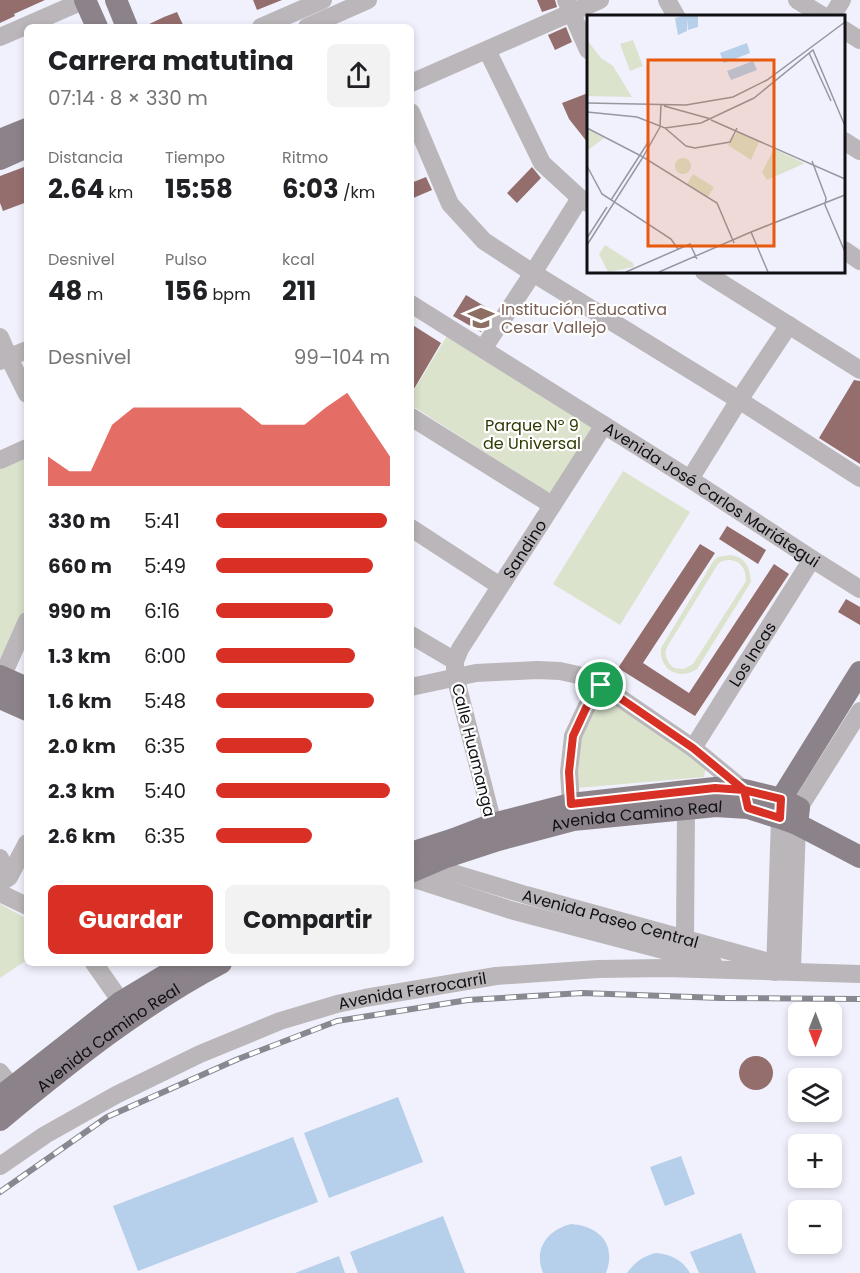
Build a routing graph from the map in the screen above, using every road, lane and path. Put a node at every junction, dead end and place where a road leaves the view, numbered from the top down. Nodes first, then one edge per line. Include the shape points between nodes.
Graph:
1 (85, 0) edge
2 (116, 0) edge
3 (323, 0) edge
4 (368, 0) edge
5 (600, 0) edge
6 (667, 0) edge
7 (797, 0) edge
8 (842, 0) edge
9 (568, 6) edge
10 (675, 15) edge
11 (821, 15) edge
12 (833, 15) edge
13 (30, 24) edge
14 (96, 24) edge
15 (126, 24) edge
16 (273, 24) edge
17 (314, 24) edge
18 (24, 27) edge
19 (845, 31) edge
20 (0, 37) edge
21 (860, 40) edge
22 (587, 48) edge
23 (487, 50) junction
24 (414, 82) edge
25 (414, 119) edge
26 (0, 140) edge
27 (845, 142) edge
28 (24, 144) edge
29 (24, 146) edge
30 (860, 151) edge
31 (0, 159) edge
32 (584, 200) edge
33 (845, 251) edge
34 (860, 261) edge
35 (533, 273) junction
36 (706, 273) edge
37 (414, 306) edge
38 (789, 325) junction
39 (0, 336) edge
40 (483, 349) junction
41 (24, 351) edge
42 (4, 360) edge
43 (860, 370) edge
44 (24, 390) edge
45 (739, 400) junction
46 (414, 419) edge
47 (604, 425) junction
48 (24, 449) edge
49 (0, 460) edge
50 (690, 478) junction
51 (860, 478) edge
52 (552, 505) junction
53 (414, 530) edge
54 (812, 560) junction
55 (500, 586) junction
56 (860, 589) edge
57 (24, 628) edge
58 (414, 636) edge
59 (455, 669) junction
60 (860, 672) edge
61 (0, 684) edge
62 (601, 685) junction
63 (414, 686) edge
64 (24, 688) edge
65 (24, 707) edge
66 (860, 711) edge
67 (693, 748) junction
68 (746, 799) junction
69 (571, 804) junction
70 (686, 809) junction
71 (789, 812) junction
72 (493, 824) junction
73 (24, 848) edge
74 (860, 856) edge
75 (0, 858) edge
76 (414, 866) edge
77 (3, 885) edge
78 (24, 903) edge
79 (685, 939) junction
80 (96, 966) edge
81 (182, 966) edge
82 (215, 966) edge
83 (781, 968) junction
84 (748, 971) junction
85 (860, 974) edge
86 (126, 1010) junction
87 (4, 1085) edge
88 (0, 1120) edge
89 (0, 1166) edge

1 - 13 street
1 - 14 main road
2 - 15 main road
3 - 16 street
4 - 17 street
5 - 9 street
6 - 10 street
7 - 11 street
8 - 12 street
9 - 22 street
9 - 23 street
18 - 20 street
19 - 21 street
23 - 24 street
23 - 32 street via 542,163
25 - 35 street via 450,204 484,241
26 - 28 main road
27 - 30 street
29 - 31 main road
32 - 35 street
33 - 34 street
35 - 40 street
35 - 45 street
36 - 38 street
37 - 40 street, Avenida José Carlos Mariátegui
38 - 43 street
38 - 45 street
39 - 42 street
40 - 47 street, Avenida José Carlos Mariátegui
41 - 42 street
42 - 44 street
45 - 50 street
45 - 51 street
46 - 52 street
47 - 50 street, Avenida José Carlos Mariátegui
47 - 52 street, Sandino
48 - 49 street
50 - 54 street, Avenida José Carlos Mariátegui
52 - 55 street, Sandino
53 - 55 street
54 - 56 street, Avenida José Carlos Mariátegui
54 - 67 street, Los Incas
55 - 59 street, Sandino via 460,649
57 - 61 street
58 - 59 street
59 - 62 street via 476,673 560,670
59 - 63 street
59 - 72 street, Calle Huamanga
60 - 71 main road
61 - 64 main road
61 - 65 main road
62 - 67 street
62 - 69 street via 573,736
66 - 71 street
67 - 68 street
68 - 69 main road, Avenida Camino Real via 715,788
68 - 70 main road, Avenida Camino Real
68 - 71 main road, Avenida Camino Real
69 - 72 main road, Avenida Camino Real
70 - 76 main road, Avenida Camino Real via 573,820
70 - 79 street
71 - 74 main road, Avenida Camino Real
71 - 83 street
72 - 76 main road, Avenida Camino Real via 424,847
73 - 77 street
75 - 77 street
76 - 79 street, Avenida Paseo Central
76 - 84 street, Avenida Paseo Central via 461,895
77 - 78 street
79 - 83 street, Avenida Paseo Central
80 - 86 street
81 - 86 main road, Avenida Camino Real
82 - 86 main road, Avenida Camino Real
83 - 84 street, Avenida Ferrocarril
83 - 85 street, Avenida Ferrocarril via 811,974
84 - 89 street, Avenida Ferrocarril via 666,968 532,972 337,1005 280,1021 116,1095
86 - 87 main road, Avenida Camino Real
86 - 88 main road, Avenida Camino Real

